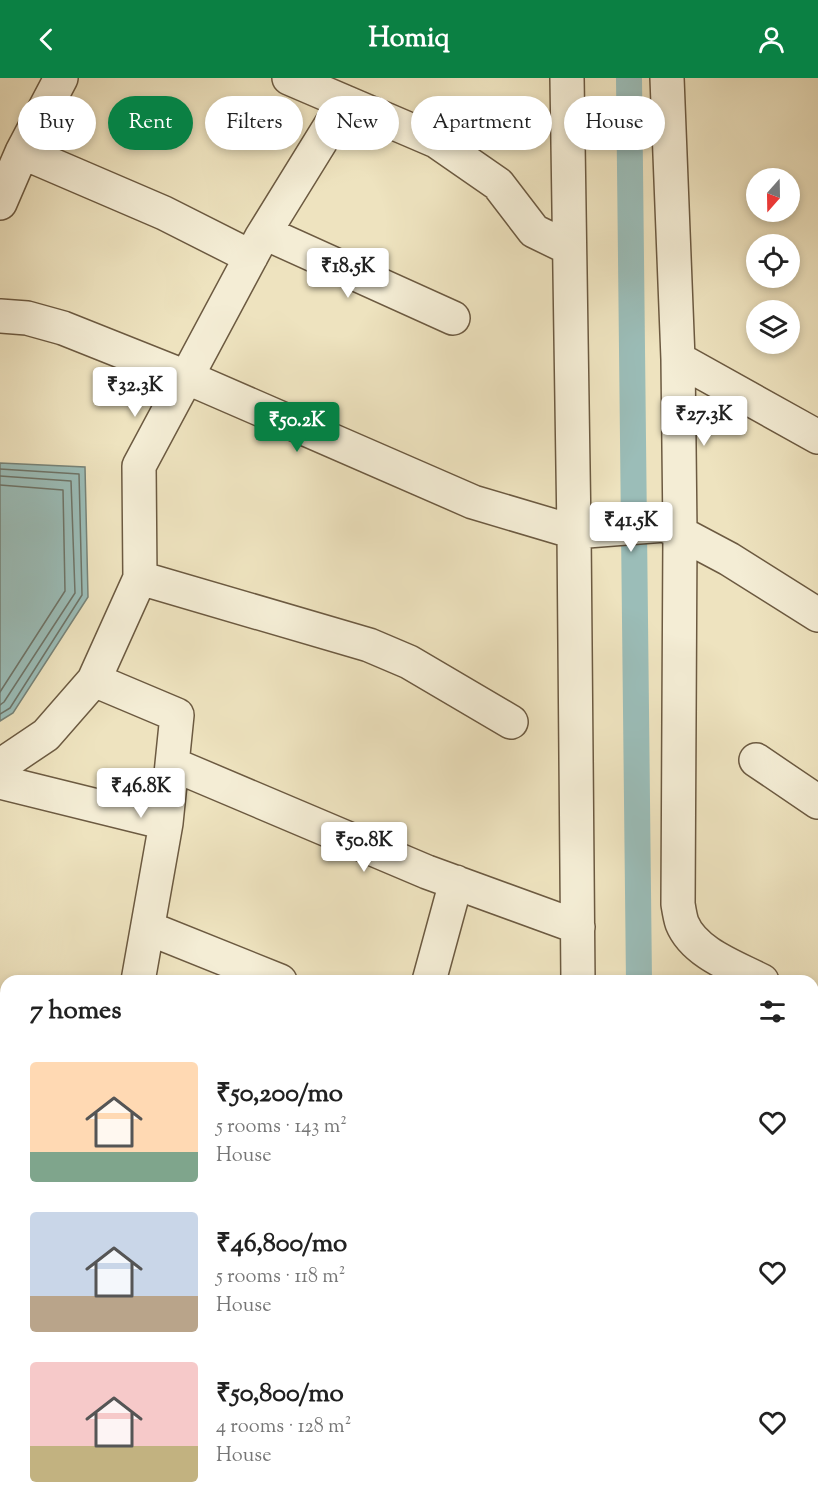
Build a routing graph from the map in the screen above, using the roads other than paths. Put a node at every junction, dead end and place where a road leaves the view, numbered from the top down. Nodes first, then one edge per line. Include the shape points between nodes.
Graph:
1 (61, 78) edge
2 (289, 78) edge
3 (567, 78) edge
4 (667, 78) edge
5 (331, 96) edge
6 (399, 125) edge
7 (316, 150) edge
8 (22, 152) junction
9 (0, 203) edge
10 (258, 245) junction
11 (569, 248) junction
12 (0, 316) edge
13 (453, 318) dead end
14 (678, 360) junction
15 (186, 377) junction
16 (818, 437) edge
17 (673, 529) junction
18 (584, 531) junction
19 (140, 578) junction
20 (818, 615) edge
21 (94, 680) junction
22 (511, 722) dead end
23 (756, 760) dead end
24 (172, 764) junction
25 (0, 766) edge
26 (0, 782) edge
27 (818, 802) edge
28 (166, 823) junction
29 (456, 882) junction
30 (578, 927) junction
31 (148, 928) junction
32 (139, 975) edge
33 (265, 975) edge
34 (431, 975) edge
35 (578, 975) edge
36 (751, 975) edge

1 - 8 street
2 - 5 street
3 - 11 street
4 - 14 street
6 - 11 street via 436,141 498,184 534,231
7 - 10 street
8 - 9 street
8 - 10 street via 164,213
10 - 13 street
10 - 15 street
11 - 18 street
12 - 15 street via 27,318 63,328
14 - 16 street
14 - 17 street
15 - 18 street via 473,502
15 - 19 street via 139,466
17 - 18 street
17 - 20 street
17 - 36 street via 678,904 690,937 708,952
18 - 30 street
19 - 21 street
19 - 22 street via 369,645 410,662
21 - 24 street via 177,715
21 - 25 street via 46,735
23 - 27 street
24 - 28 street
24 - 29 street
26 - 28 street
28 - 31 street
29 - 30 street
29 - 34 street
30 - 35 street
31 - 32 street
31 - 33 street

